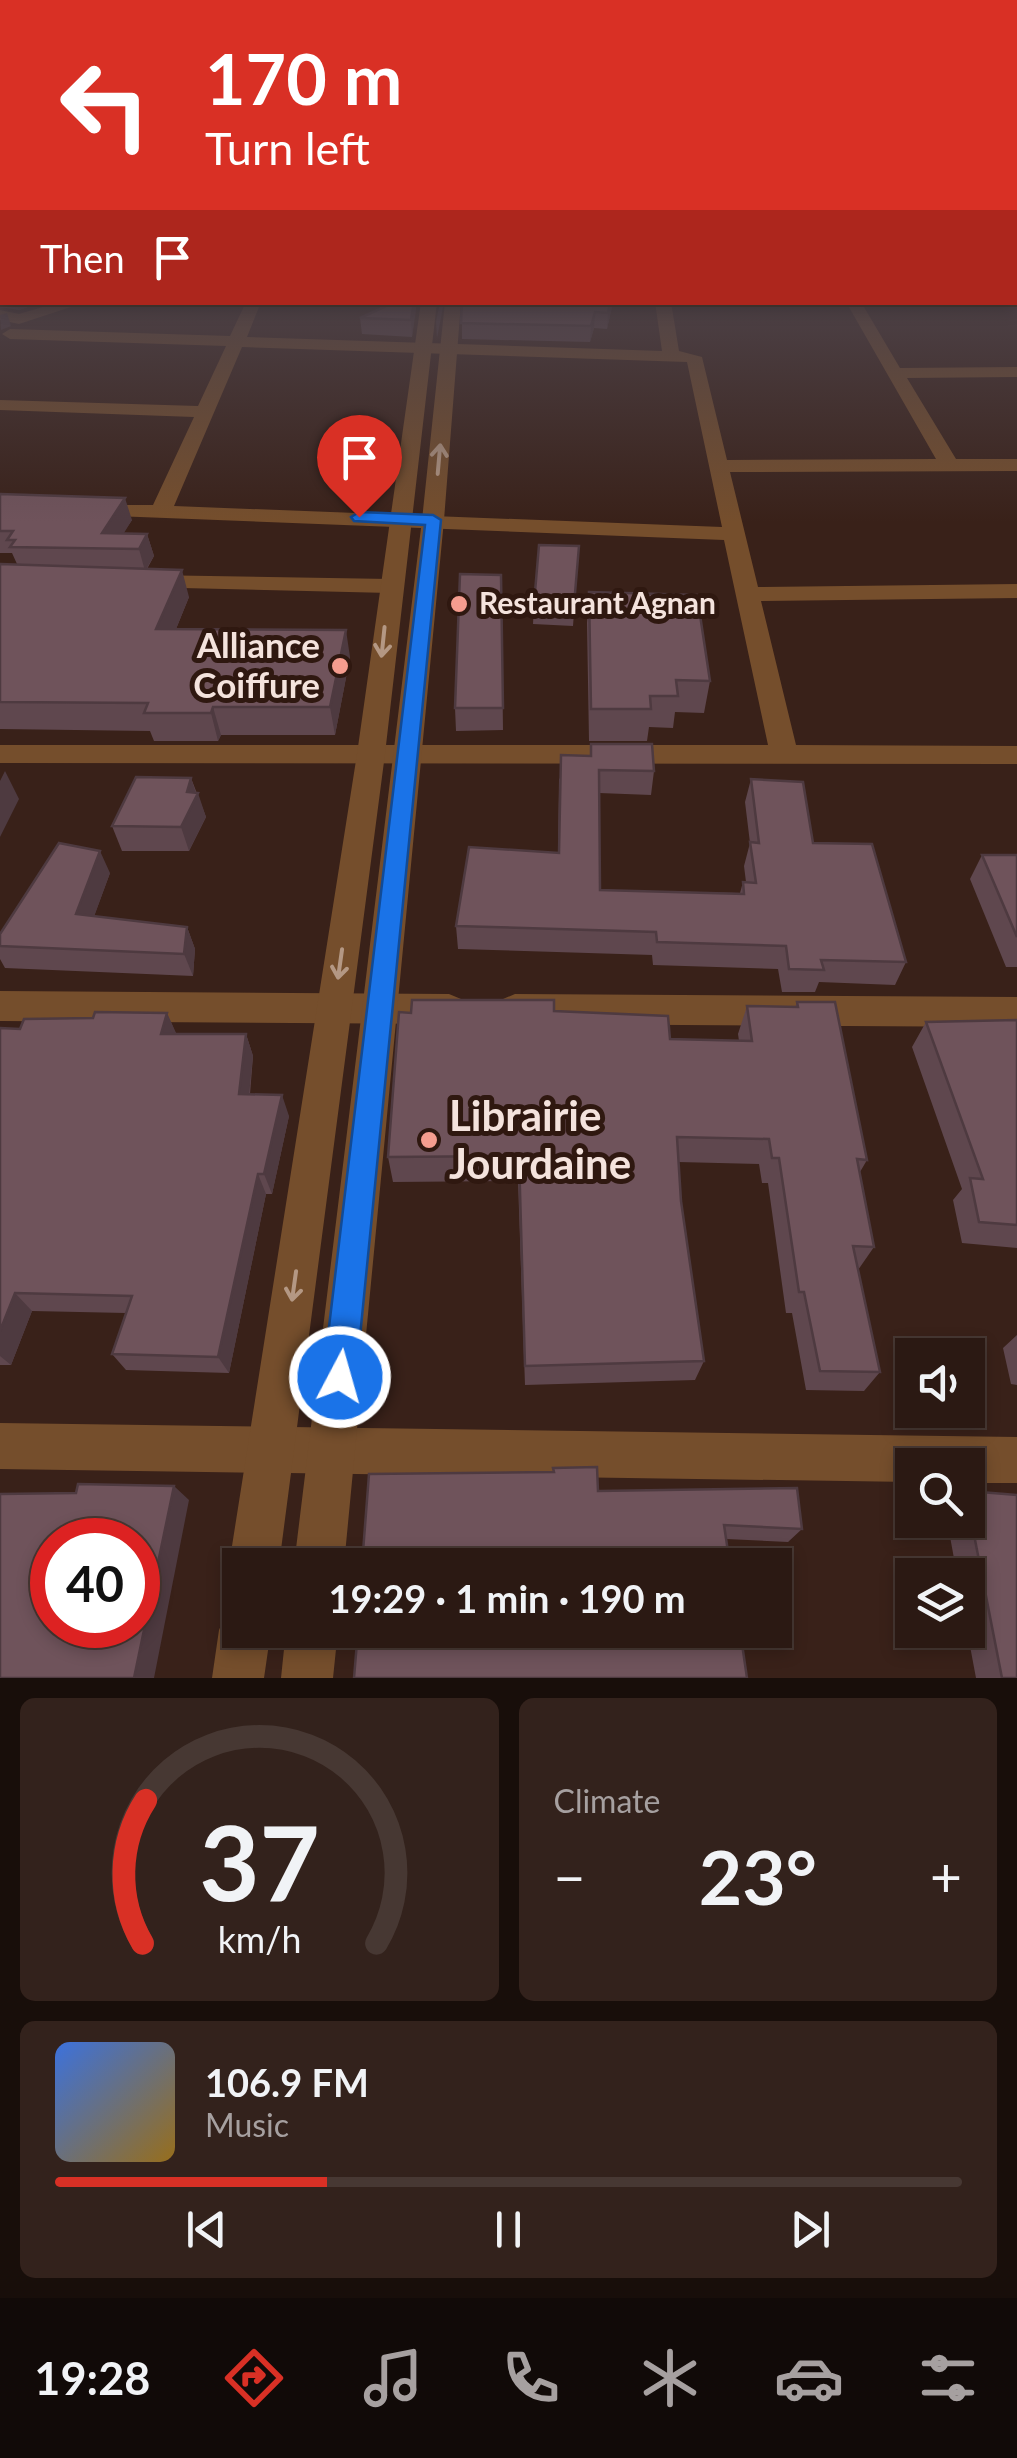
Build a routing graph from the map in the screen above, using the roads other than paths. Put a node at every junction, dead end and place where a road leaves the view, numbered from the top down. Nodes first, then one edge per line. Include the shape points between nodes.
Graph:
1 (226, 365) edge
2 (432, 365) edge
3 (436, 365) edge
4 (697, 365) edge
5 (890, 365) edge
6 (1017, 372) edge
7 (895, 373) junction
8 (0, 404) edge
9 (205, 412) junction
10 (1017, 465) edge
11 (720, 466) junction
12 (950, 466) junction
13 (72, 508) edge
14 (161, 511) junction
15 (399, 518) junction
16 (433, 520) junction
17 (735, 534) junction
18 (117, 582) edge
19 (390, 586) junction
20 (1017, 591) edge
21 (748, 594) junction
22 (0, 754) edge
23 (371, 754) junction
24 (405, 754) junction
25 (784, 754) junction
26 (1017, 755) edge
27 (0, 1006) edge
28 (334, 1008) junction
29 (379, 1008) junction
30 (1017, 1012) edge
31 (0, 1446) edge
32 (270, 1450) junction
33 (332, 1451) junction
34 (1017, 1460) edge
35 (256, 1548) edge
36 (321, 1548) edge
37 (242, 1648) edge
38 (310, 1648) edge
39 (238, 1678) edge
40 (306, 1678) edge

1 - 9 street
2 - 15 street
16 -> 3 street
4 - 11 street
5 - 7 street
6 - 7 street
7 - 12 street
8 - 9 street
9 - 14 street
10 - 12 street
11 - 12 street
11 - 17 street
13 - 14 street
14 - 15 street
15 - 16 street
15 - 19 street
16 - 17 street
16 - 24 street
17 - 21 street
18 - 19 street
19 -> 23 street
20 - 21 street
21 - 25 street
22 - 23 street
23 - 24 street
23 -> 28 street
24 - 25 street
24 - 29 street
25 - 26 street
27 - 28 street
28 - 29 street
28 -> 32 street
29 - 30 street
29 - 33 street
31 - 32 street
32 - 33 street
32 - 35 street
33 - 34 street
33 - 36 street
37 - 39 street
38 - 40 street

